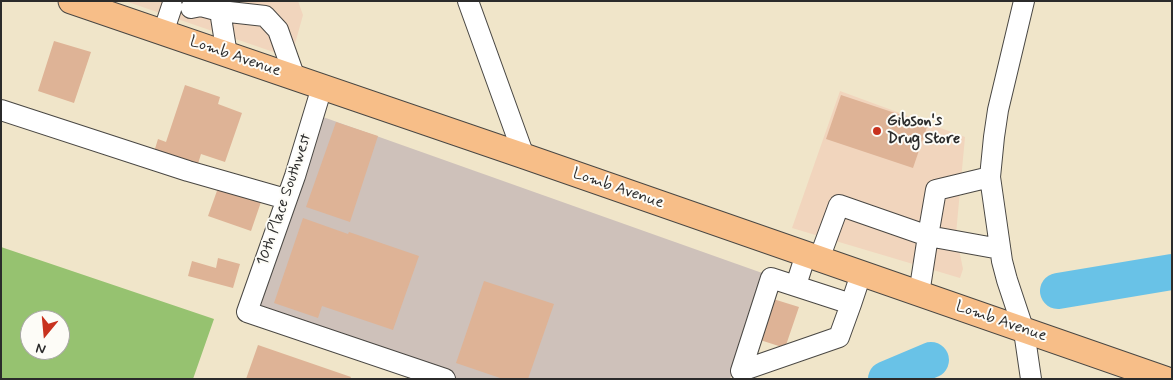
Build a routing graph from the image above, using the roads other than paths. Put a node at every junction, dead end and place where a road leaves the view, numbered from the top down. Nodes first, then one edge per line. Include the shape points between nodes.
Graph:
1 (71, 1) edge
2 (468, 1) edge
3 (1024, 1) edge
4 (200, 6) edge
5 (113, 8) edge
6 (163, 33) junction
7 (228, 55) junction
8 (295, 78) junction
9 (322, 87) junction
10 (1, 110) edge
11 (524, 156) junction
12 (990, 177) junction
13 (286, 199) junction
14 (928, 236) junction
15 (1000, 249) junction
16 (812, 257) junction
17 (861, 274) junction
18 (796, 285) junction
19 (919, 294) junction
20 (851, 304) junction
21 (1024, 330) junction
22 (1126, 374) edge
23 (445, 379) edge
24 (1030, 379) edge
25 (1165, 379) edge

1 - 5 main road, Lomb Avenue
2 - 11 street
3 - 12 street via 998,110
4 - 6 street
4 - 7 street
4 - 8 street via 265,16 278,30
5 - 6 main road, Lomb Avenue
6 - 7 main road, Lomb Avenue
7 - 8 main road, Lomb Avenue
8 - 9 main road, Lomb Avenue
9 - 11 main road, Lomb Avenue
9 - 13 street, 10th Place Southwest
10 - 13 street
11 - 16 main road, Lomb Avenue
12 - 14 street via 936,190
12 - 15 street
13 - 23 street, 10th Place Southwest via 247,312
14 - 15 street
14 - 16 street via 839,205
14 - 19 street
15 - 21 street
16 - 17 main road, Lomb Avenue
16 - 18 street
17 - 19 main road, Lomb Avenue
17 - 20 street
18 - 20 street
18 - 20 street via 771,278 741,371 839,337
19 - 21 main road, Lomb Avenue
21 - 22 main road, Lomb Avenue
21 - 24 street
22 - 25 main road, Lomb Avenue

